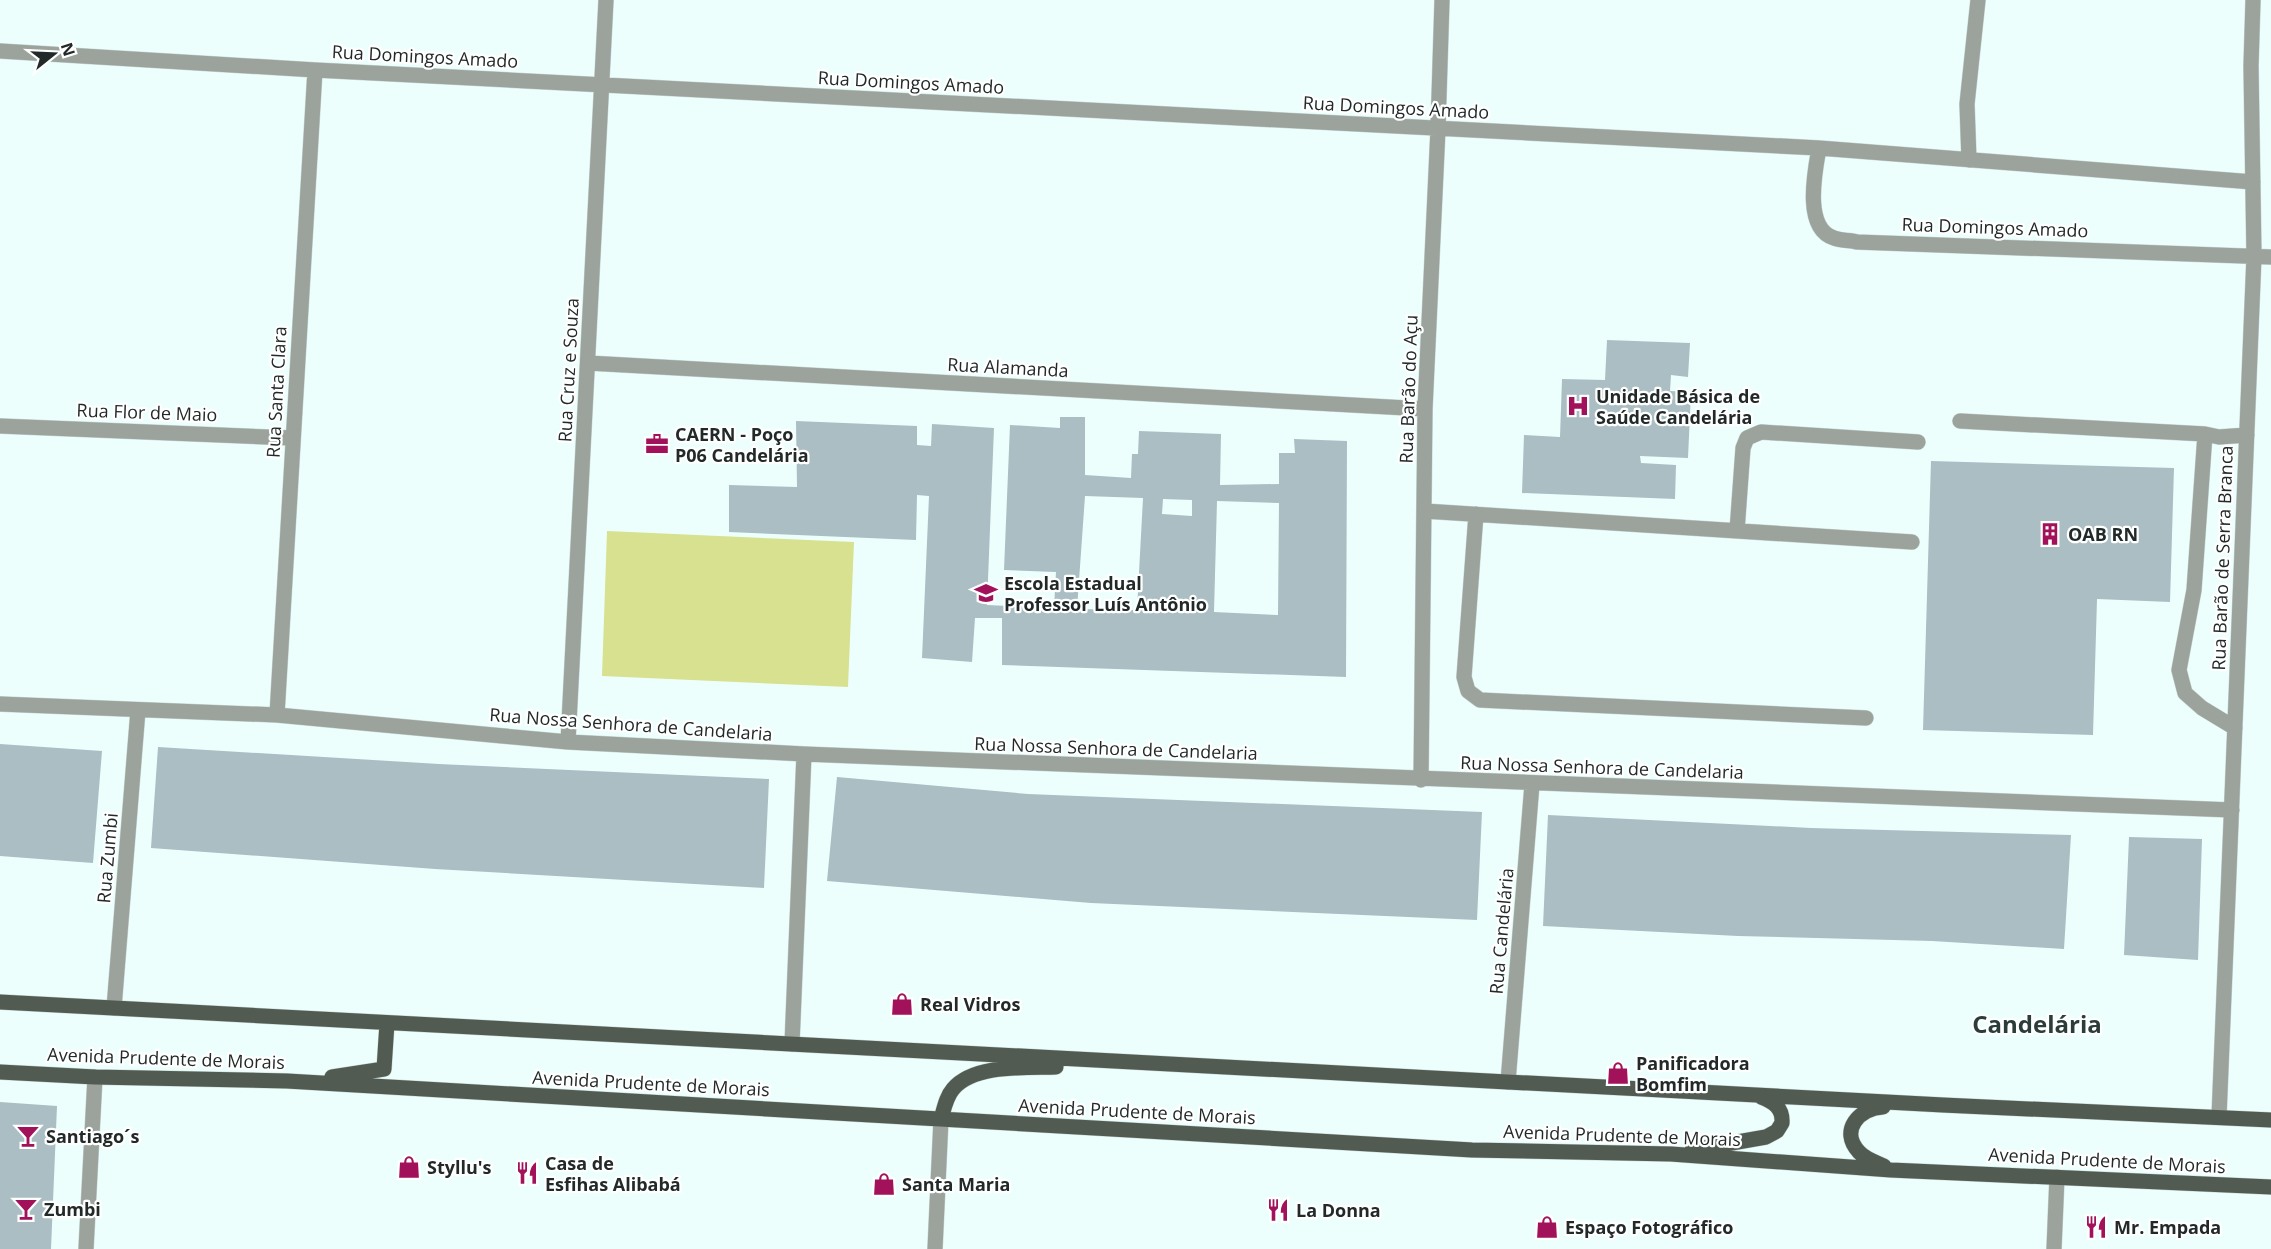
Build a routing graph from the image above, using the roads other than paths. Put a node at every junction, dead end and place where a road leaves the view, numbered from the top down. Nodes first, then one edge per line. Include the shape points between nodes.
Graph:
1 (606, 0) edge
2 (1442, 0) edge
3 (1978, 0) edge
4 (2253, 0) edge
5 (0, 51) edge
6 (315, 70) junction
7 (602, 85) junction
8 (1438, 129) junction
9 (1819, 148) junction
10 (1969, 160) junction
11 (2253, 182) junction
12 (2253, 256) junction
13 (2271, 257) edge
14 (588, 363) junction
15 (1425, 409) junction
16 (1960, 421) dead end
17 (0, 426) edge
18 (2205, 434) junction
19 (2247, 435) junction
20 (293, 438) junction
21 (1918, 442) dead end
22 (1424, 511) junction
23 (1476, 514) junction
24 (1737, 531) junction
25 (1912, 542) dead end
26 (0, 705) edge
27 (138, 710) junction
28 (277, 715) junction
29 (1866, 718) dead end
30 (2235, 728) junction
31 (568, 742) junction
32 (804, 754) junction
33 (1421, 780) junction
34 (1532, 784) junction
35 (2232, 810) junction
36 (0, 1002) edge
37 (114, 1008) junction
38 (387, 1023) junction
39 (792, 1044) junction
40 (1149, 1063) junction
41 (0, 1072) edge
42 (95, 1077) junction
43 (287, 1081) junction
44 (1508, 1082) junction
45 (1740, 1095) junction
46 (1943, 1105) junction
47 (2219, 1117) junction
48 (941, 1119) junction
49 (2271, 1120) edge
50 (1671, 1154) junction
51 (1891, 1170) junction
52 (2057, 1177) junction
53 (2271, 1186) edge
54 (86, 1249) edge
55 (935, 1249) edge
56 (2054, 1249) edge

1 - 7 street, Rua Cruz e Souza
2 - 8 street, Rua Barão do Açu
3 - 10 street via 1967,104
4 - 11 street, Rua Barão de Serra Branca
5 - 6 street, Rua Domingos Amado
6 - 7 street, Rua Domingos Amado
6 - 20 street, Rua Santa Clara
7 - 8 street, Rua Domingos Amado
7 - 14 street, Rua Cruz e Souza
8 - 9 street, Rua Domingos Amado
8 - 15 street, Rua Barão do Açu
9 - 10 street, Rua Domingos Amado
9 - 12 street, Rua Domingos Amado via 1812,199 1818,221 1833,238
10 - 11 street, Rua Domingos Amado
11 - 12 street, Rua Barão de Serra Branca
12 - 13 street, Rua Domingos Amado
12 - 19 street, Rua Barão de Serra Branca
14 - 15 street, Rua Alamanda
14 - 31 street, Rua Cruz e Souza
15 - 22 street, Rua Barão do Açu
16 - 18 street
17 - 20 street, Rua Flor de Maio
18 - 19 street
18 - 30 street via 2194,590 2179,670 2185,693
19 - 30 street, Rua Barão de Serra Branca
20 - 28 street, Rua Santa Clara
21 - 24 street via 1761,432 1747,438
22 - 23 street
22 - 33 street, Rua Barão do Açu
23 - 24 street
23 - 29 street via 1464,677 1468,691 1480,700
24 - 25 street
26 - 27 street, Rua Nossa Senhora de Candelaria
27 - 28 street, Rua Nossa Senhora de Candelaria
27 - 37 street, Rua Zumbi
28 - 31 street, Rua Nossa Senhora de Candelaria
30 - 35 street, Rua Barão de Serra Branca
31 - 32 street, Rua Nossa Senhora de Candelaria
32 - 33 street, Rua Nossa Senhora de Candelaria
32 - 39 street
33 - 34 street, Rua Nossa Senhora de Candelaria
34 - 35 street, Rua Nossa Senhora de Candelaria
34 - 44 street, Rua Candelária
35 - 47 street, Rua Barão de Serra Branca
36 - 37 main road
37 - 38 main road
38 - 39 main road
38 - 43 main road via 385,1065 381,1070
39 - 40 main road
40 - 44 main road
40 - 48 main road via 995,1070 956,1086 947,1098
41 - 42 main road, Avenida Prudente de Morais
42 - 43 main road, Avenida Prudente de Morais
42 - 54 street
43 - 48 main road, Avenida Prudente de Morais
44 - 45 main road
45 - 46 main road
45 - 50 main road via 1762,1097 1778,1106 1783,1119 1781,1127 1766,1137
46 - 47 main road
46 - 51 main road via 1875,1107 1856,1118 1851,1135 1857,1151
47 - 49 main road
48 - 50 main road, Avenida Prudente de Morais via 1472,1150
48 - 55 street
50 - 51 main road, Avenida Prudente de Morais
51 - 52 main road, Avenida Prudente de Morais
52 - 53 main road, Avenida Prudente de Morais
52 - 56 street

